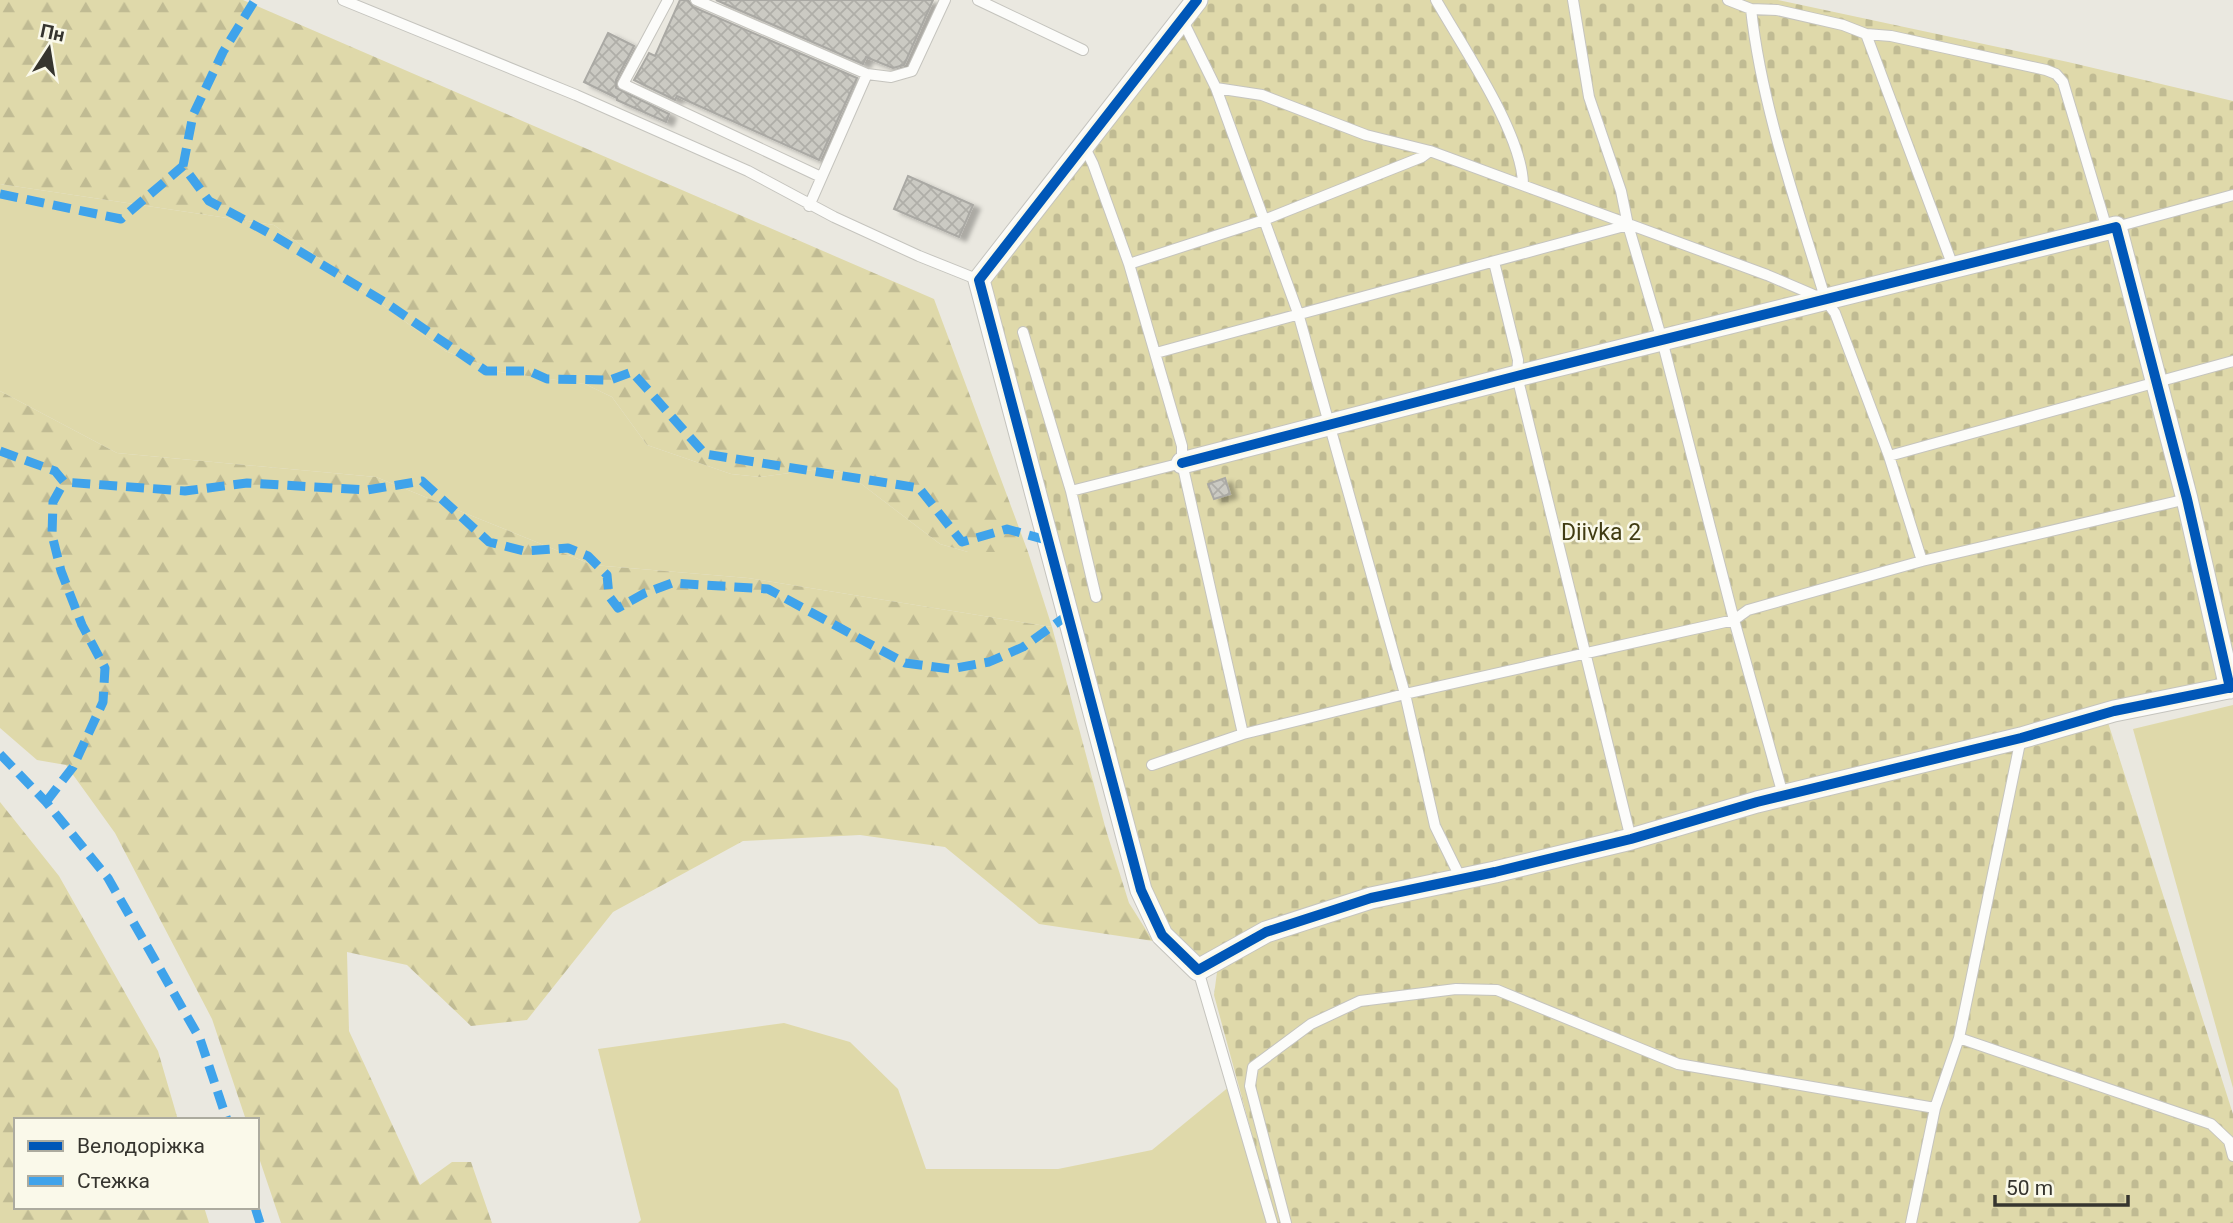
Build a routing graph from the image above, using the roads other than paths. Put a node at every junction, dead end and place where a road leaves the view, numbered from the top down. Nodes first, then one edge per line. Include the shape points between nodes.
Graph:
1 (343, 0) edge
2 (667, 0) edge
3 (696, 0) edge
4 (945, 0) edge
5 (978, 0) edge
6 (1197, 0) edge
7 (1436, 0) edge
8 (1573, 0) edge
9 (1728, 0) edge
10 (1751, 9) junction
11 (1182, 19) junction
12 (1866, 34) junction
13 (1083, 50) dead end
14 (867, 74) junction
15 (1216, 88) junction
16 (1084, 146) junction
17 (1430, 151) junction
18 (821, 177) junction
19 (1523, 184) junction
20 (2233, 195) edge
21 (809, 206) junction
22 (1264, 220) junction
23 (1628, 225) junction
24 (2112, 228) junction
25 (1494, 262) junction
26 (1129, 264) junction
27 (1954, 269) junction
28 (979, 280) junction
29 (1826, 301) junction
30 (1298, 313) junction
31 (1023, 332) dead end
32 (1662, 340) junction
33 (1156, 353) junction
34 (2233, 361) edge
35 (1517, 376) junction
36 (2158, 382) junction
37 (1329, 426) junction
38 (1889, 456) junction
39 (1182, 463) junction
40 (1071, 491) junction
41 (2187, 499) junction
42 (1922, 561) junction
43 (1096, 597) dead end
44 (1734, 620) junction
45 (1586, 652) junction
46 (2232, 687) edge
47 (1405, 694) junction
48 (1243, 734) junction
49 (2021, 738) junction
50 (1152, 765) dead end
51 (1783, 795) junction
52 (1631, 839) junction
53 (1461, 879) junction
54 (1198, 970) junction
55 (1959, 1038) junction
56 (1935, 1108) junction
57 (2233, 1156) edge
58 (1272, 1223) edge
59 (1286, 1223) edge
60 (1912, 1223) edge

1 - 21 lane via 748,171
2 - 18 lane via 623,84
3 - 14 lane
4 - 14 lane via 912,71 891,77
5 - 13 lane
6 - 11 street
7 - 19 lane via 1497,106 1523,166
8 - 23 lane via 1590,97
9 - 10 lane
10 - 12 lane via 1777,10
10 - 29 lane via 1767,104
11 - 15 lane
11 - 16 street
12 - 24 lane via 2056,74 2063,82
12 - 27 lane
14 - 18 lane
15 - 17 lane via 1262,94 1366,135
15 - 22 lane
16 - 26 lane
16 - 28 street
17 - 19 lane
17 - 22 lane
18 - 21 lane
19 - 23 lane
20 - 24 lane
21 - 28 lane
22 - 26 lane
22 - 30 lane
23 - 25 lane
23 - 29 lane
23 - 32 lane
24 - 27 street
24 - 36 street
25 - 30 lane
25 - 35 lane via 1518,360
26 - 33 lane
27 - 29 street
28 - 54 street via 1141,890 1162,935
29 - 32 street
29 - 38 lane via 1835,313
30 - 33 lane
30 - 37 lane
31 - 40 lane
32 - 35 street
32 - 44 lane
33 - 39 lane via 1182,446
34 - 36 lane
35 - 37 street
35 - 45 lane
36 - 38 lane
36 - 41 street
37 - 39 street
37 - 47 lane
38 - 42 lane
39 - 40 lane
39 - 48 lane
40 - 43 lane
41 - 42 lane
41 - 46 street
42 - 44 lane via 1748,610
44 - 45 lane
44 - 51 lane
45 - 47 lane
45 - 52 lane
46 - 49 street via 2114,711
47 - 48 lane
47 - 53 lane via 1435,827
48 - 50 lane
49 - 51 street
49 - 55 lane
51 - 52 street
52 - 53 street
53 - 54 street via 1371,898 1266,932
54 - 58 lane
55 - 56 lane
55 - 57 lane via 2211,1124 2229,1140
56 - 59 lane via 1678,1064 1497,990 1456,989 1360,1001 1311,1024 1253,1068 1250,1086
56 - 60 lane

